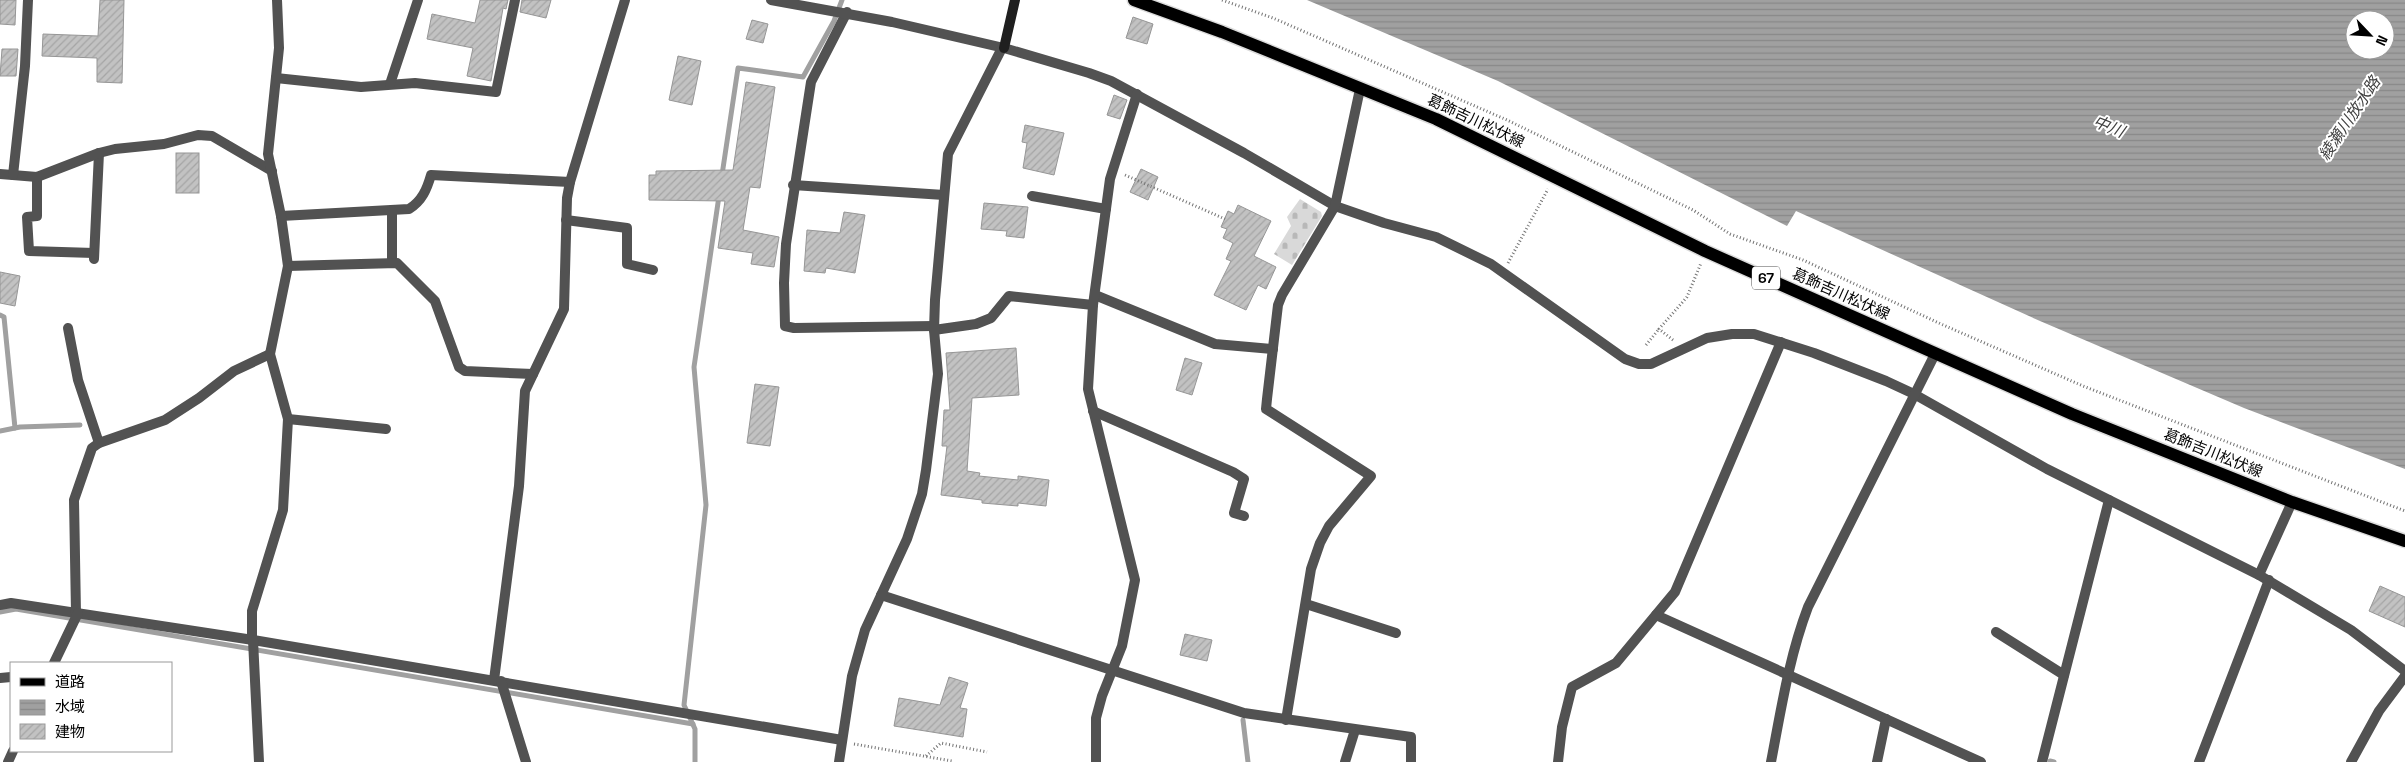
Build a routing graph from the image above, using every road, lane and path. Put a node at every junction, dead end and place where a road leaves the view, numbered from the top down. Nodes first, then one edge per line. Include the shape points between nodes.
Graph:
1 (28, 0) edge
2 (277, 0) edge
3 (418, 0) edge
4 (515, 0) edge
5 (625, 0) edge
6 (771, 0) edge
7 (1015, 0) edge
8 (1134, 0) edge
9 (1222, 0) edge
10 (847, 12) junction
11 (1003, 48) junction
12 (276, 78) junction
13 (390, 84) junction
14 (1360, 89) junction
15 (1137, 94) junction
16 (99, 153) junction
17 (1113, 169) junction
18 (272, 171) junction
19 (0, 174) edge
20 (12, 175) junction
21 (1554, 176) junction
22 (37, 177) junction
23 (570, 182) junction
24 (793, 185) junction
25 (944, 195) junction
26 (1032, 196) dead end
27 (1335, 206) junction
28 (1106, 209) junction
29 (392, 210) junction
30 (281, 216) junction
31 (1224, 219) dead end
32 (566, 220) junction
33 (1705, 251) junction
34 (392, 263) junction
35 (288, 266) junction
36 (653, 270) dead end
37 (1503, 272) junction
38 (1094, 300) junction
39 (68, 328) dead end
40 (934, 328) junction
41 (1659, 328) junction
42 (1781, 342) junction
43 (1646, 345) dead end
44 (1682, 349) junction
45 (1272, 350) junction
46 (270, 354) junction
47 (1935, 354) junction
48 (533, 374) junction
49 (1914, 394) junction
50 (1093, 411) junction
51 (288, 419) junction
52 (386, 429) dead end
53 (99, 444) junction
54 (2109, 500) junction
55 (2292, 502) junction
56 (2405, 511) edge
57 (1244, 516) dead end
58 (2405, 541) edge
59 (2259, 574) junction
60 (2269, 580) junction
61 (881, 595) junction
62 (1306, 604) junction
63 (0, 605) edge
64 (77, 613) junction
65 (1656, 615) junction
66 (1996, 632) dead end
67 (1396, 633) dead end
68 (253, 640) junction
69 (54, 662) edge
70 (1112, 671) junction
71 (2405, 671) edge
72 (2064, 675) junction
73 (1788, 676) junction
74 (2405, 676) edge
75 (497, 681) junction
76 (1886, 719) junction
77 (1286, 720) junction
78 (1355, 730) junction
79 (842, 741) junction
80 (987, 752) dead end
81 (925, 757) junction
82 (952, 761) edge
83 (259, 762) edge
84 (526, 762) edge
85 (840, 762) edge
86 (1096, 762) edge
87 (1345, 762) edge
88 (1411, 762) edge
89 (1558, 762) edge
90 (1771, 762) edge
91 (1877, 762) edge
92 (1981, 762) edge
93 (2042, 762) edge
94 (2199, 762) edge
95 (2351, 762) edge

1 - 20 street via 25,66
2 - 12 street via 279,48
3 - 13 street
4 - 13 street via 496,92 415,83
5 - 23 street
6 - 10 street
7 - 11 street
8 - 14 main road, 葛飾吉川松伏線 / 67
9 - 56 path via 1273,18 1508,120 1693,210 1730,234 1803,260 2083,386
10 - 11 street
10 - 24 street via 811,82
11 - 15 street via 1089,73
11 - 25 street via 948,154
12 - 13 street via 361,87
12 - 18 street via 268,154
14 - 21 main road, 葛飾吉川松伏線 / 67 via 1436,119
14 - 27 street
15 - 17 street
15 - 27 street
16 - 18 street via 164,144 198,135 212,136
16 - 22 street
16 - 22 street via 94,257 29,251 27,217 37,216
17 - 28 street
17 - 31 path
18 - 30 street
19 - 20 street
20 - 22 street
21 - 33 main road, 葛飾吉川松伏線 / 67
21 - 37 path
23 - 29 street via 431,175 428,187 417,204 409,209
23 - 32 street
24 - 25 street
24 - 40 street via 786,244 785,326
25 - 40 street
26 - 28 street
27 - 37 street via 1436,237
27 - 45 street via 1282,295
28 - 38 street
29 - 30 street
29 - 34 street
30 - 35 street
32 - 36 street via 627,228 627,264
32 - 48 street via 564,309
33 - 41 path via 1688,297
33 - 47 main road, 葛飾吉川松伏線 / 67
34 - 35 street
34 - 48 street via 397,263 435,301 459,366 465,371
35 - 46 street
37 - 44 street via 1625,359 1651,364
38 - 40 street via 1009,296 991,318 976,324
38 - 45 street via 1214,344
38 - 50 street via 1088,389
39 - 53 street via 78,380
40 - 61 street via 938,374 926,470 907,539
41 - 43 path
41 - 44 path
42 - 44 street via 1754,334 1732,334 1707,338
42 - 49 street
42 - 65 street via 1675,592
45 - 62 street via 1266,409 1371,476 1328,526 1311,569
46 - 51 street
46 - 53 street via 234,371 165,420
47 - 49 street
47 - 55 main road, 葛飾吉川松伏線 / 67 via 2072,414
48 - 75 street via 525,392 519,486
49 - 54 street via 2047,470
49 - 73 street via 1808,607
50 - 57 street via 1244,479 1234,513
50 - 70 street via 1135,580 1122,646
51 - 52 street
51 - 68 street via 283,510 252,612
53 - 64 street via 92,448 74,500
54 - 59 street
54 - 72 street
55 - 58 main road, 葛飾吉川松伏線 / 67
55 - 59 street
59 - 60 street
60 - 71 street via 2351,630
60 - 94 street
61 - 70 street
61 - 79 street via 865,630 852,676
62 - 67 street
62 - 77 street
63 - 64 street via 10,603
64 - 68 street
64 - 69 street
65 - 73 street
65 - 89 street via 1616,663 1572,687
66 - 72 street
68 - 75 street
68 - 83 street
70 - 77 street via 1244,713
70 - 86 street via 1096,718
72 - 93 street
73 - 76 street
73 - 90 street
74 - 95 street via 2380,711
75 - 79 street
75 - 84 street
76 - 91 street
76 - 92 street
77 - 78 street
78 - 87 street
78 - 88 street via 1411,736
79 - 81 path
79 - 85 street
80 - 81 path via 941,743
81 - 82 path

